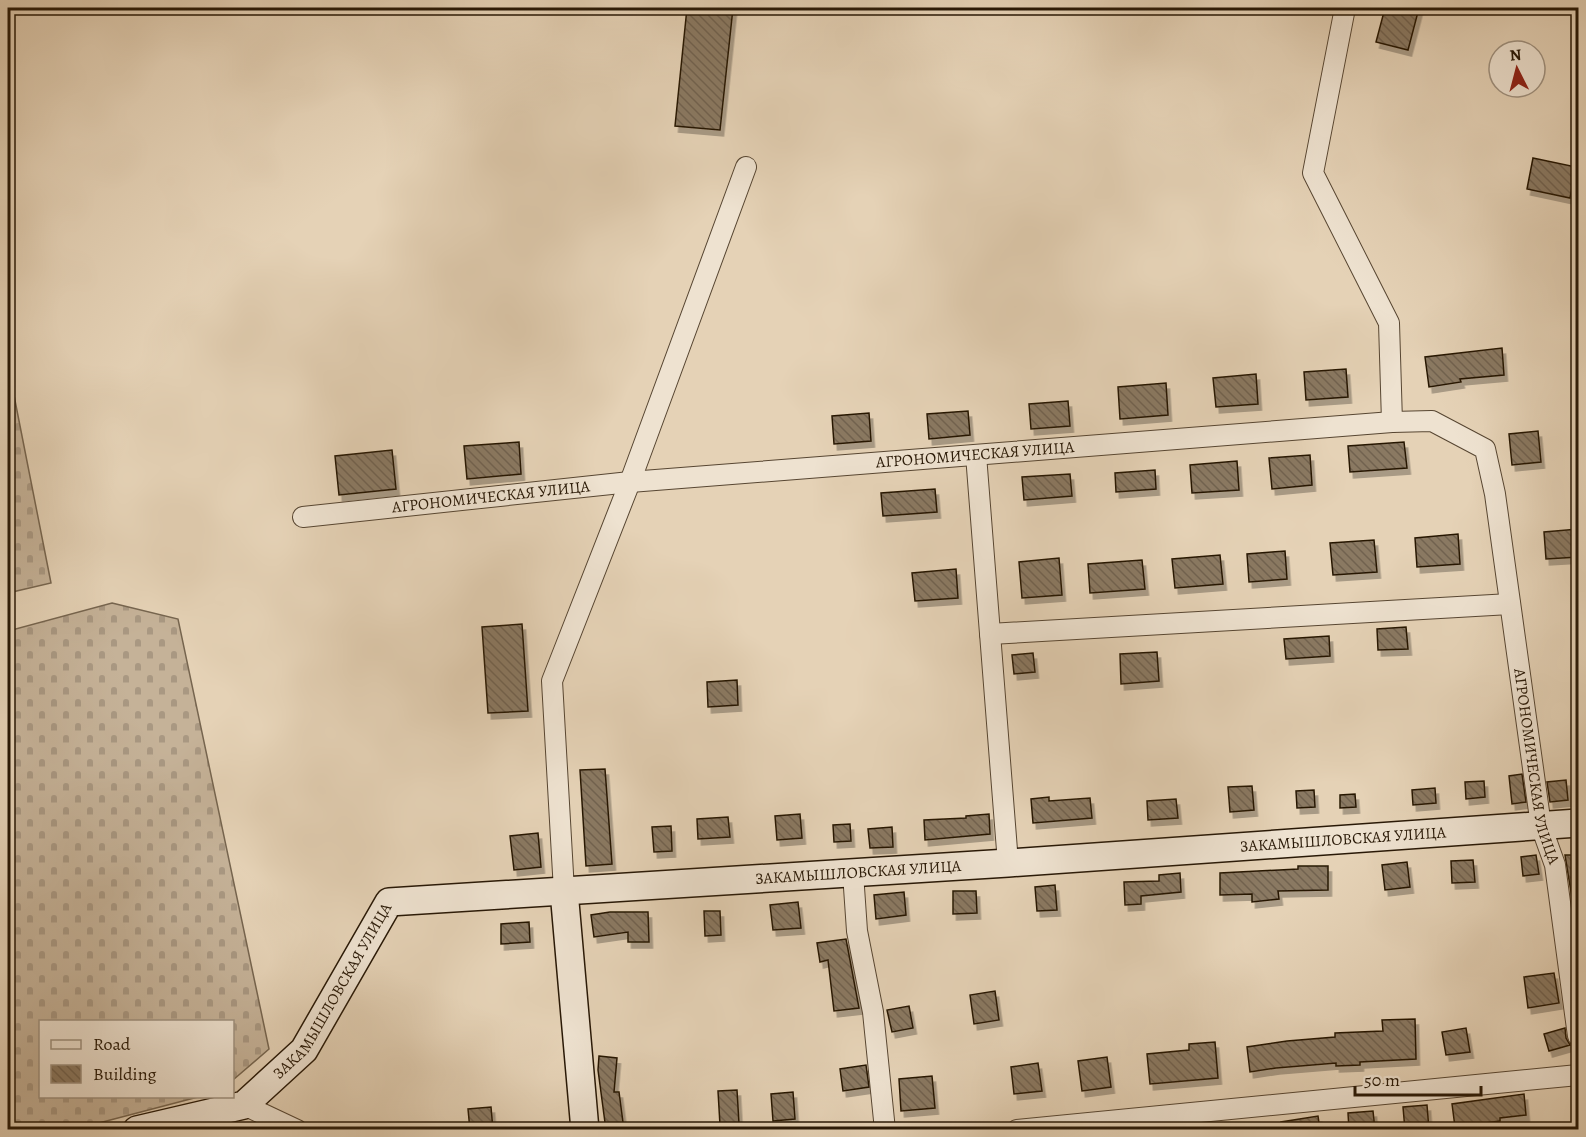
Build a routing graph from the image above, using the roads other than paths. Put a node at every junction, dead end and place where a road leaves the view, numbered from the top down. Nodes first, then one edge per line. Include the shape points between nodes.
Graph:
1 (1345, 8) edge
2 (746, 168) dead end
3 (1392, 422) junction
4 (976, 455) junction
5 (630, 482) junction
6 (303, 517) dead end
7 (1510, 604) junction
8 (990, 634) junction
9 (1578, 823) edge
10 (1541, 826) junction
11 (1008, 863) junction
12 (853, 873) junction
13 (564, 891) junction
14 (1578, 1036) edge
15 (1578, 1076) edge
16 (244, 1105) junction
17 (137, 1130) edge
18 (297, 1130) edge
19 (585, 1130) edge
20 (885, 1130) edge
21 (1017, 1130) edge

1 - 3 street via 1313,173 1389,323
2 - 5 street
3 - 4 street, АГРОНОМИЧЕСКАЯ УЛИЦА
3 - 7 street, АГРОНОМИЧЕСКАЯ УЛИЦА via 1432,421 1485,449
4 - 5 street, АГРОНОМИЧЕСКАЯ УЛИЦА
4 - 8 street
5 - 6 street, АГРОНОМИЧЕСКАЯ УЛИЦА
5 - 13 street via 552,681
7 - 8 street
7 - 10 street, АГРОНОМИЧЕСКАЯ УЛИЦА
8 - 11 street
9 - 10 street, ЗАКАМЫШЛОВСКАЯ УЛИЦА
10 - 11 street, ЗАКАМЫШЛОВСКАЯ УЛИЦА
10 - 14 street, АГРОНОМИЧЕСКАЯ УЛИЦА via 1555,865
11 - 12 street, ЗАКАМЫШЛОВСКАЯ УЛИЦА
12 - 13 street, ЗАКАМЫШЛОВСКАЯ УЛИЦА
12 - 20 street
13 - 16 street, ЗАКАМЫШЛОВСКАЯ УЛИЦА via 389,902 304,1050
13 - 19 street
15 - 21 street
16 - 17 street
16 - 18 street

